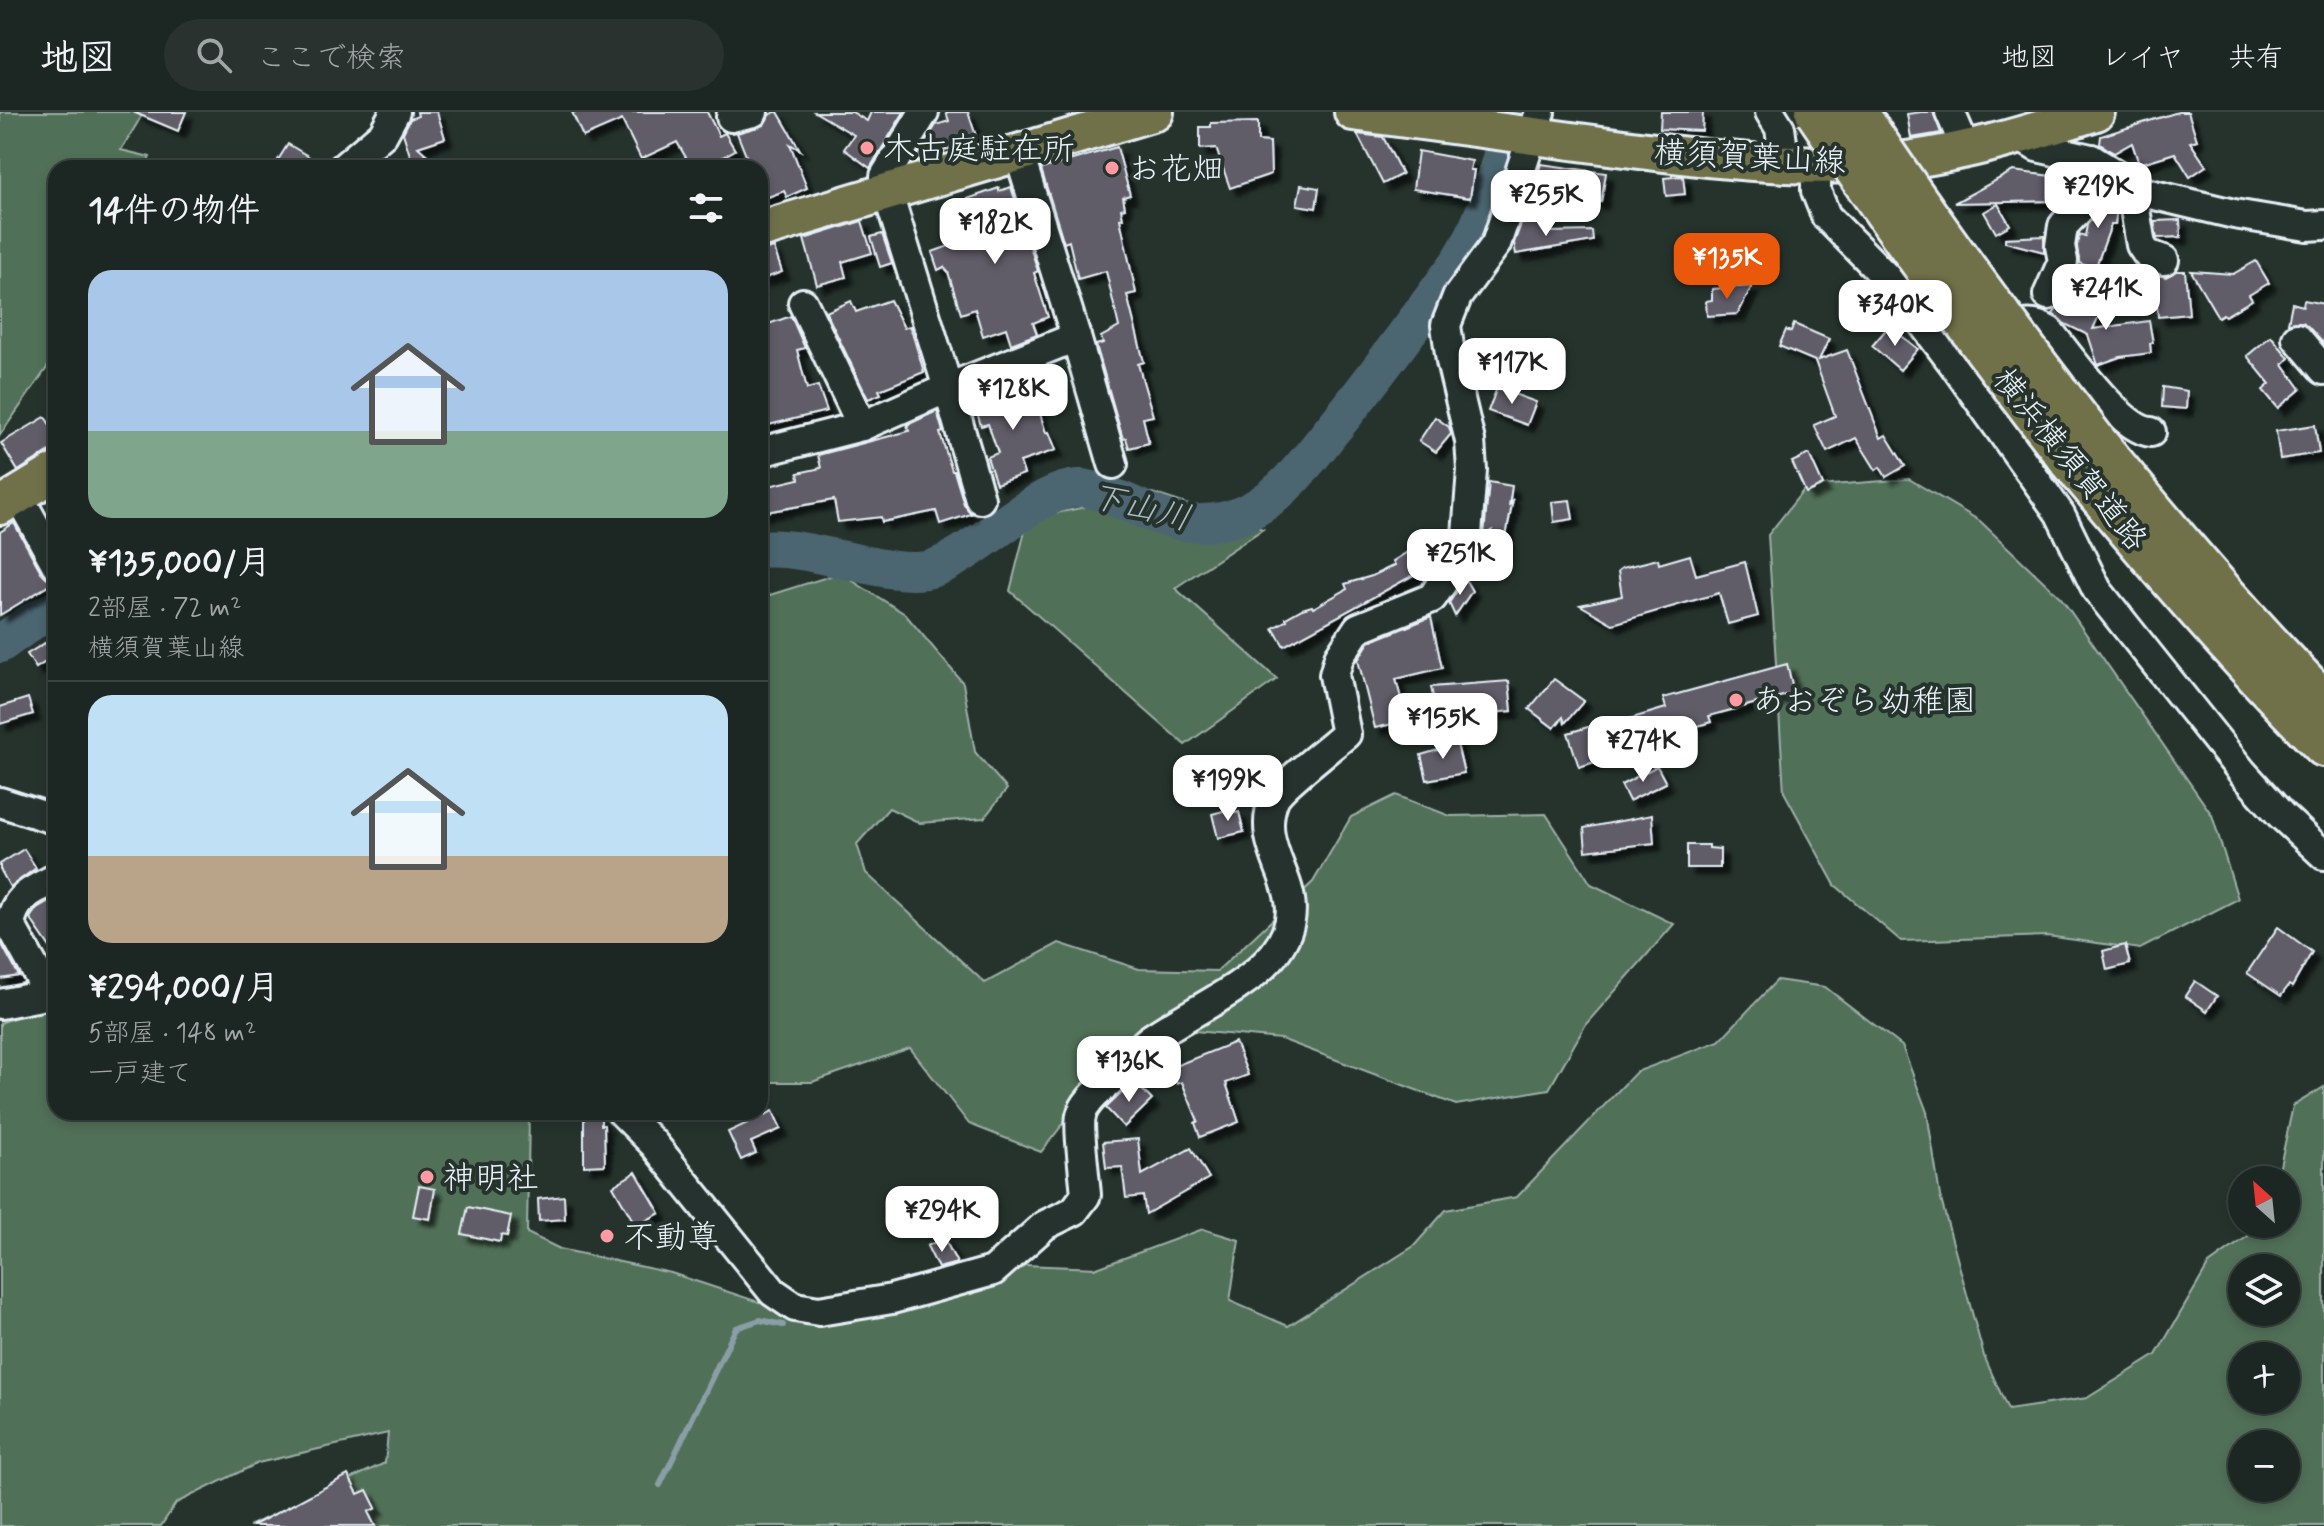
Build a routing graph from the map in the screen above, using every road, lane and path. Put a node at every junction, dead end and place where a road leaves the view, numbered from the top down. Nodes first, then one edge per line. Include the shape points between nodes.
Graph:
1 (395, 112) edge
2 (924, 112) edge
3 (1155, 112) edge
4 (1353, 112) edge
5 (1770, 112) edge
6 (1816, 112) edge
7 (1857, 112) edge
8 (1950, 112) edge
9 (2096, 112) edge
10 (1092, 120) edge
11 (1509, 126) edge
12 (2019, 136) junction
13 (1966, 149) junction
14 (1018, 151) junction
15 (2091, 159) junction
16 (352, 160) edge
17 (1800, 164) junction
18 (2131, 185) junction
19 (887, 191) junction
20 (2324, 225) edge
21 (768, 228) edge
22 (2164, 260) dead end
23 (2048, 295) dead end
24 (803, 303) dead end
25 (1076, 337) junction
26 (2297, 338) dead end
27 (1952, 362) junction
28 (2324, 370) edge
29 (948, 388) junction
30 (862, 426) junction
31 (2151, 432) dead end
32 (768, 450) edge
33 (2083, 450) junction
34 (1113, 464) dead end
35 (48, 477) edge
36 (980, 499) dead end
37 (9, 501) edge
38 (48, 553) edge
39 (2324, 701) edge
40 (2324, 746) edge
41 (0, 802) edge
42 (48, 817) edge
43 (2324, 855) edge
44 (48, 882) edge
45 (48, 985) edge
46 (48, 994) edge
47 (0, 1004) edge
48 (630, 1120) edge

1 - 16 street via 383,134
2 - 19 street via 885,176
3 - 10 main road
4 - 11 main road, 横須賀葉山線
5 - 17 street
6 - 33 highway, 横浜横須賀道路, bridge via 1990,358
7 - 33 highway, 横浜横須賀道路, bridge via 2007,326
8 - 13 street
9 - 12 main road, 横須賀葉山線
10 - 14 main road
11 - 17 main road, 横須賀葉山線 via 1737,162
11 - 48 street via 1496,244 1457,297 1446,325 1470,441 1466,548 1432,598 1358,628 1339,657 1334,675 1346,734 1275,796 1270,818 1270,842 1292,901 1288,932 1272,956 1146,1043 1093,1096 1080,1116 1086,1195 1074,1211 1045,1225 993,1271 892,1299 819,1311 795,1307 773,1292
12 - 13 main road, 横須賀葉山線
12 - 15 street via 2037,147
13 - 17 main road, 横須賀葉山線 via 1878,163
14 - 19 main road
14 - 25 street
15 - 18 street
15 - 23 street via 2081,207 2063,226 2063,261
17 - 27 street via 1826,216 1894,285
18 - 20 street via 2234,214
18 - 22 street via 2141,245 2147,254
19 - 21 main road
19 - 29 street
24 - 30 street
25 - 29 street
25 - 34 street
26 - 28 street
27 - 31 street via 2037,323 2119,415 2141,432
27 - 43 street via 2060,514 2097,590 2243,773
29 - 30 street
29 - 36 street
30 - 32 street
33 - 39 highway, 横浜横須賀道路
33 - 40 highway, 横浜横須賀道路 via 2161,571
35 - 37 main road
37 - 38 street
41 - 42 street
44 - 45 street via 13,906 10,924
46 - 47 street

